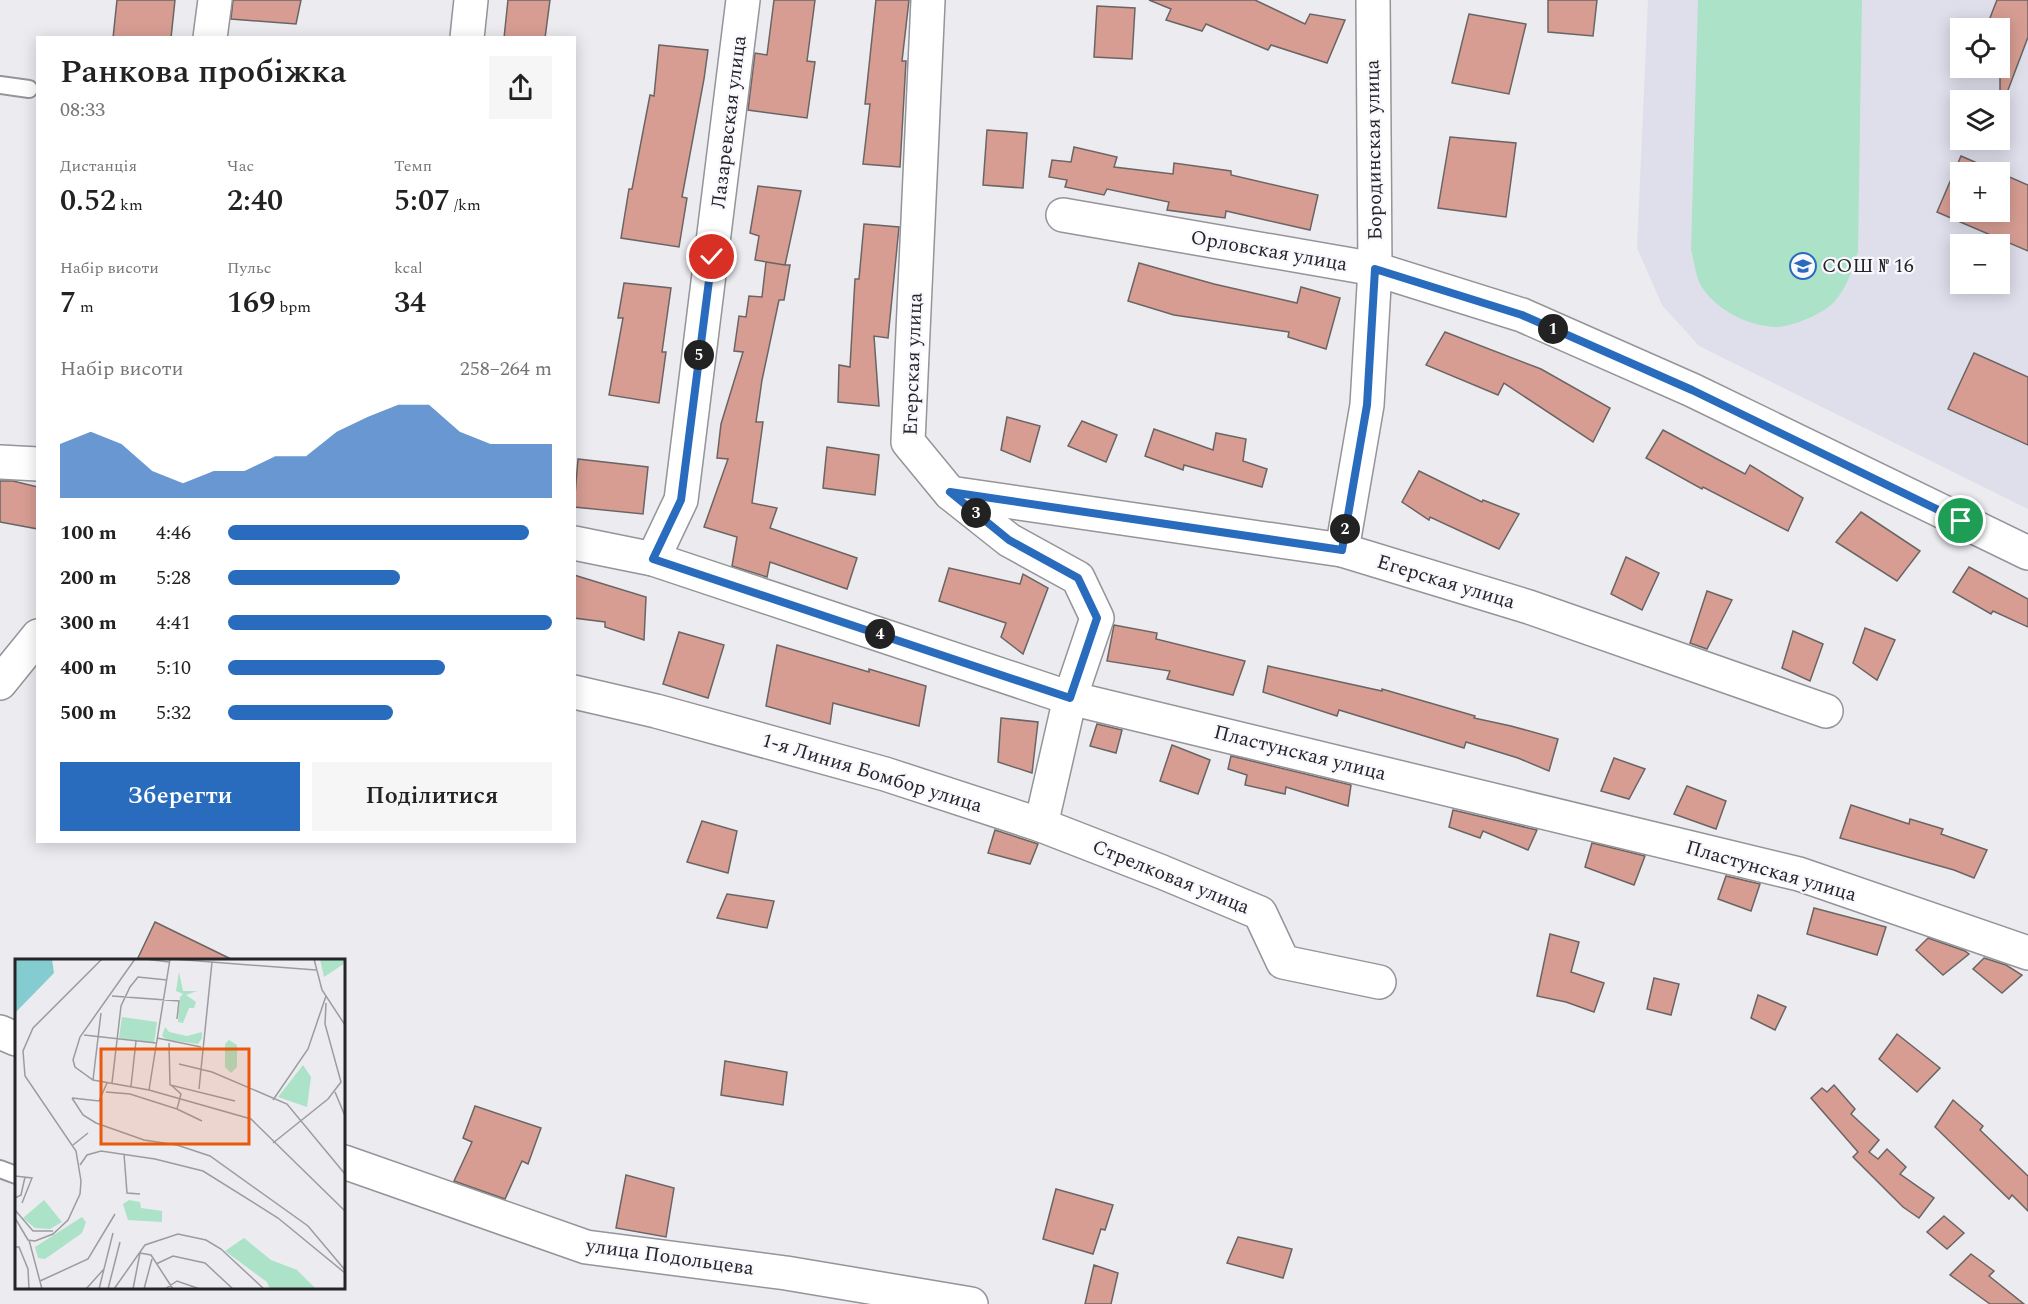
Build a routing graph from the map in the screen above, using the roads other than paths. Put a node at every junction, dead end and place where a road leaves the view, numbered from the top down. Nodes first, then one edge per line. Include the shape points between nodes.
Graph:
1 (215, 0) edge
2 (471, 0) edge
3 (743, 0) edge
4 (928, 0) edge
5 (1373, 0) edge
6 (210, 36) edge
7 (467, 36) edge
8 (0, 85) edge
9 (29, 89) dead end
10 (1063, 215) dead end
11 (1375, 269) junction
12 (0, 462) edge
13 (36, 464) edge
14 (950, 492) junction
15 (576, 543) edge
16 (1342, 550) junction
17 (2028, 553) edge
18 (653, 559) junction
19 (36, 638) edge
20 (0, 683) edge
21 (576, 692) edge
22 (1070, 698) junction
23 (1826, 711) dead end
24 (1041, 825) junction
25 (2028, 953) edge
26 (1379, 982) dead end
27 (0, 1032) edge
28 (15, 1039) edge
29 (345, 1162) edge
30 (0, 1169) edge
31 (15, 1175) edge
32 (971, 1304) edge

1 - 6 street
2 - 7 street
3 - 18 street, Лазаревская улица via 681,500
4 - 14 street, Егерская улица via 908,442
5 - 11 street, Бородинская улица
8 - 9 lane
10 - 11 street, Орловская улица
11 - 16 street, Бородинская улица via 1367,405
11 - 17 street, Орловская улица via 1522,315 1692,390
12 - 13 street
14 - 16 street, Егерская улица
14 - 22 street via 1009,540 1078,578 1097,618
15 - 18 street, Пластунская улица
16 - 23 street, Егерская улица via 1529,607
18 - 22 street, Пластунская улица
19 - 20 street
21 - 24 street, 1-я Линия Бомбор улица via 885,774
22 - 24 street
22 - 25 street, Пластунская улица via 1799,874
24 - 26 street, Стрелковая улица via 1260,913 1283,962
27 - 28 street
29 - 32 street, улица Подольцева via 586,1247 786,1273
30 - 31 lane

